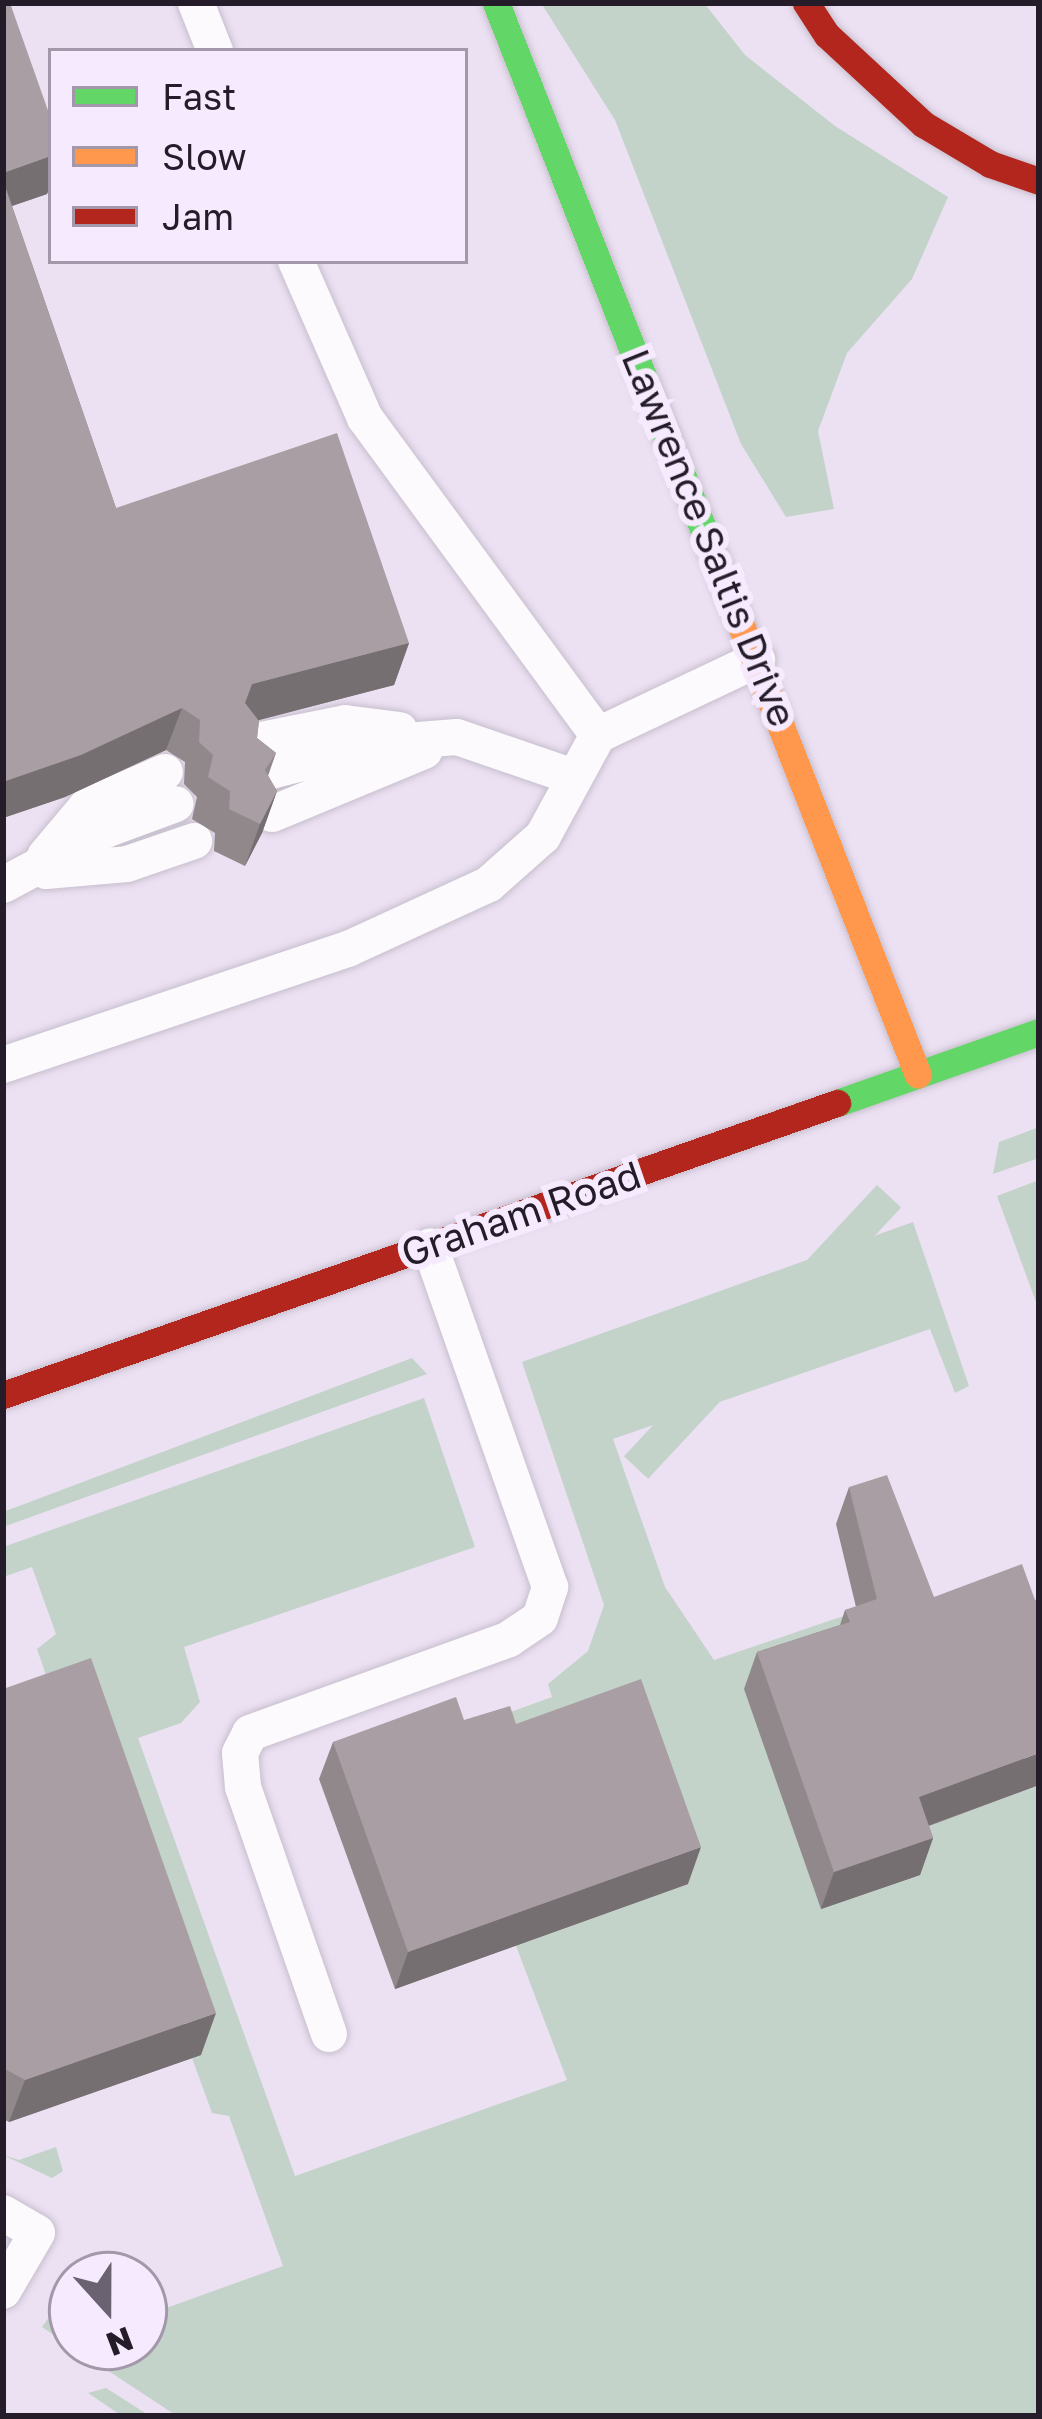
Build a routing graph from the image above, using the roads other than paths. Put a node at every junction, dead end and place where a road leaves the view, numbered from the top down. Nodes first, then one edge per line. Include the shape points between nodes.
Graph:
1 (196, 3) edge
2 (496, 3) edge
3 (806, 3) edge
4 (213, 48) edge
5 (1039, 181) edge
6 (297, 264) edge
7 (757, 660) junction
8 (598, 735) junction
9 (457, 737) junction
10 (258, 758) edge
11 (574, 776) junction
12 (171, 788) dead end
13 (272, 814) edge
14 (194, 841) dead end
15 (17, 879) edge
16 (1039, 1032) edge
17 (3, 1065) edge
18 (918, 1075) junction
19 (430, 1246) junction
20 (3, 1395) edge
21 (329, 2034) dead end
22 (3, 2213) edge
23 (3, 2291) edge

1 - 4 lane
2 - 7 street, Lawrence Saltis Drive
3 - 5 street via 827,35 923,124 989,164
6 - 8 lane via 365,418
7 - 8 lane
7 - 18 street, Lawrence Saltis Drive
8 - 11 lane
9 - 10 lane
9 - 11 lane
9 - 13 lane
11 - 17 lane via 543,836 489,884 348,949
12 - 15 lane
14 - 15 lane via 127,864
16 - 18 street, Graham Road
18 - 19 street, Graham Road
19 - 20 street, Graham Road
19 - 21 lane via 550,1587 540,1618 509,1639 250,1733 240,1753 243,1787
22 - 23 lane via 37,2233

